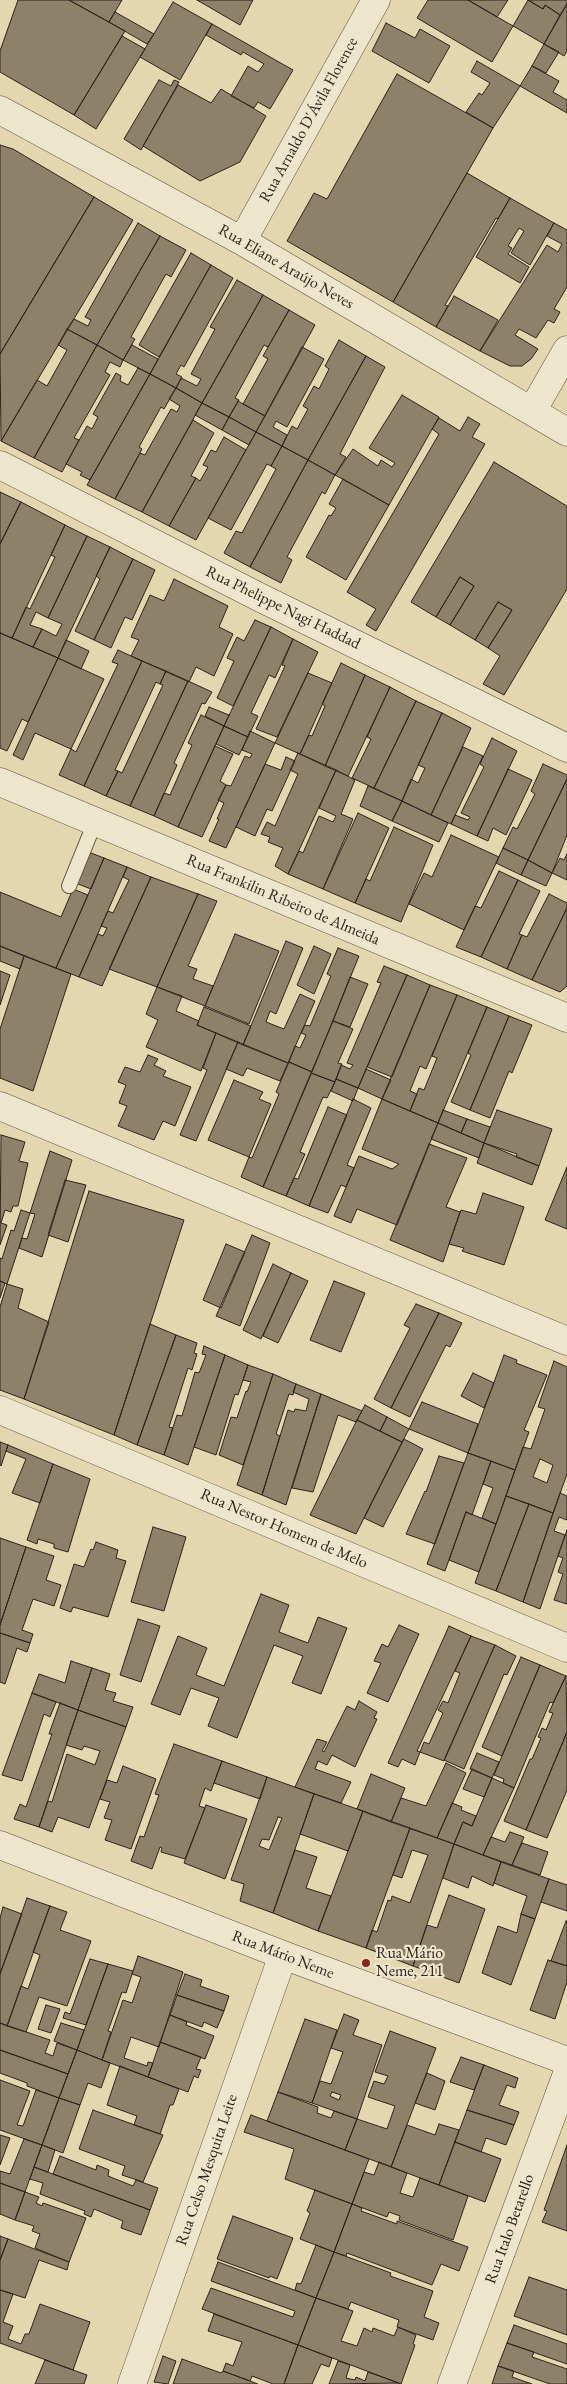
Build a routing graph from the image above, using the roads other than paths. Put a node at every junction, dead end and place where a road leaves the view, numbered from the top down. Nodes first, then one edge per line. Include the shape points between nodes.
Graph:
1 (376, 0) edge
2 (0, 110) edge
3 (242, 241) junction
4 (567, 350) edge
5 (532, 411) junction
6 (567, 432) edge
7 (0, 465) edge
8 (567, 748) edge
9 (0, 782) edge
10 (95, 822) junction
11 (69, 886) dead end
12 (567, 1018) edge
13 (0, 1106) edge
14 (567, 1341) edge
15 (0, 1410) edge
16 (567, 1648) edge
17 (0, 1845) edge
18 (283, 1955) junction
19 (567, 2061) edge
20 (567, 2074) edge
21 (132, 2384) edge
22 (452, 2384) edge

1 - 3 street, Rua Arnaldo D'Ávila Florence
2 - 3 street, Rua Eliane Araújo Neves
3 - 5 street, Rua Eliane Araújo Neves
4 - 5 street
5 - 6 street, Rua Eliane Araújo Neves
7 - 8 street, Rua Phelippe Nagi Haddad
9 - 10 street, Rua Frankilin Ribeiro de Almeida
10 - 11 lane
10 - 12 street, Rua Frankilin Ribeiro de Almeida
13 - 14 street
15 - 16 street, Rua Nestor Homem de Melo
17 - 18 street, Rua Mário Neme
18 - 19 street, Rua Mário Neme
18 - 21 street, Rua Celso Mesquita Leite
20 - 22 street, Rua Italo Betarello

